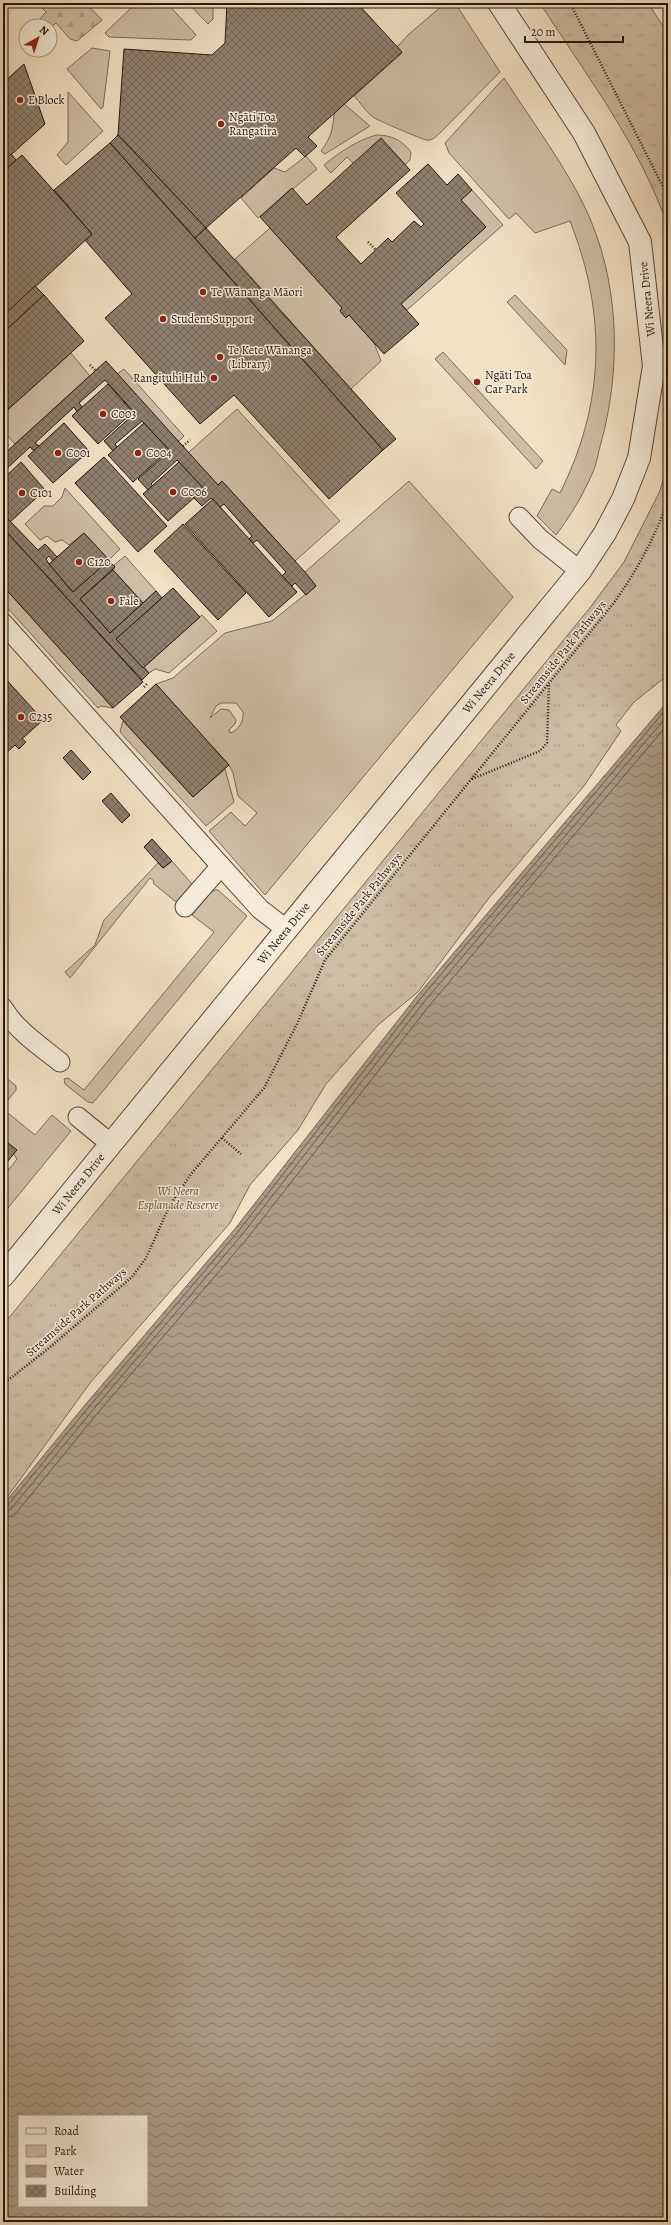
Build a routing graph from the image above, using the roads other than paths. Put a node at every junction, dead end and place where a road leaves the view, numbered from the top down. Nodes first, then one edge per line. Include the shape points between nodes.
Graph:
1 (500, 3) edge
2 (519, 517) dead end
3 (580, 571) junction
4 (3, 623) edge
5 (220, 866) junction
6 (185, 906) dead end
7 (287, 930) junction
8 (4, 1015) edge
9 (60, 1062) dead end
10 (78, 1117) dead end
11 (111, 1144) junction
12 (3, 1276) edge

1 - 3 street, Wi Neera Drive via 584,132 640,242 654,366 638,458 623,499
2 - 3 lane via 540,539
3 - 7 street, Wi Neera Drive
4 - 5 lane
5 - 6 lane
5 - 7 lane via 260,909
7 - 11 street, Wi Neera Drive
8 - 9 lane
10 - 11 lane
11 - 12 street, Wi Neera Drive

